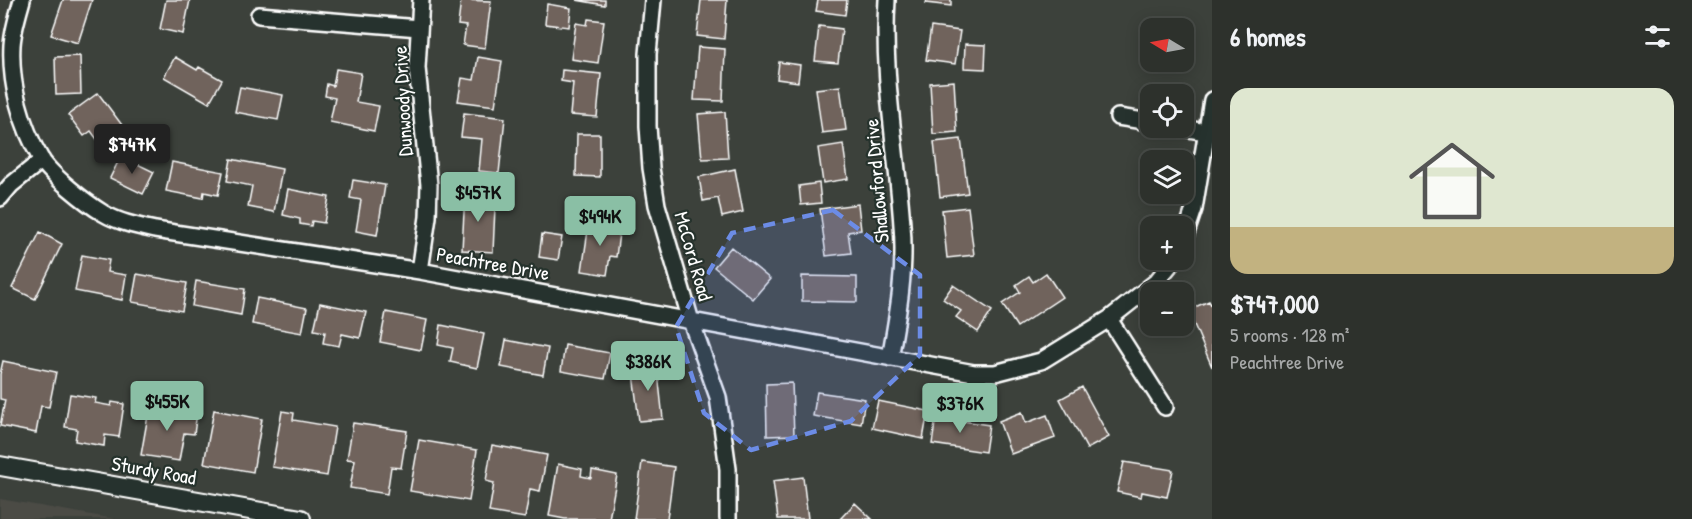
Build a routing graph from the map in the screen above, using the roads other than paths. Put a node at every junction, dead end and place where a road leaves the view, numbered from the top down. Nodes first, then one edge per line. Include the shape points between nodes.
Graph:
1 (22, 0) edge
2 (421, 0) edge
3 (653, 0) edge
4 (887, 0) edge
5 (259, 15) dead end
6 (419, 28) junction
7 (1212, 100) edge
8 (1118, 117) dead end
9 (1140, 120) edge
10 (1194, 130) edge
11 (1206, 132) junction
12 (42, 160) junction
13 (0, 198) edge
14 (1192, 216) edge
15 (1166, 270) edge
16 (420, 272) junction
17 (1109, 319) junction
18 (691, 321) junction
19 (890, 358) junction
20 (1165, 407) dead end
21 (0, 466) edge
22 (301, 519) edge
23 (728, 519) edge

1 - 12 street, Peachtree Drive via 12,43 12,74 22,117
2 - 6 street, Dunwoody Drive
3 - 18 street, McCord Road via 648,78 651,168 657,205
4 - 19 street, Shallowford Drive via 886,65 903,237 900,304
5 - 6 street
6 - 16 street, Dunwoody Drive via 417,68 429,185
7 - 11 street
8 - 9 street
10 - 11 street
11 - 14 street
12 - 13 street
12 - 16 street, Peachtree Drive via 104,214 126,223
15 - 17 street, Peachtree Drive
16 - 18 street, Peachtree Drive
17 - 19 street, Peachtree Drive via 1041,361 995,373
17 - 20 street
18 - 19 street, Peachtree Drive
18 - 23 street, McCord Road via 718,397 728,469
21 - 22 street, Sturdy Road

